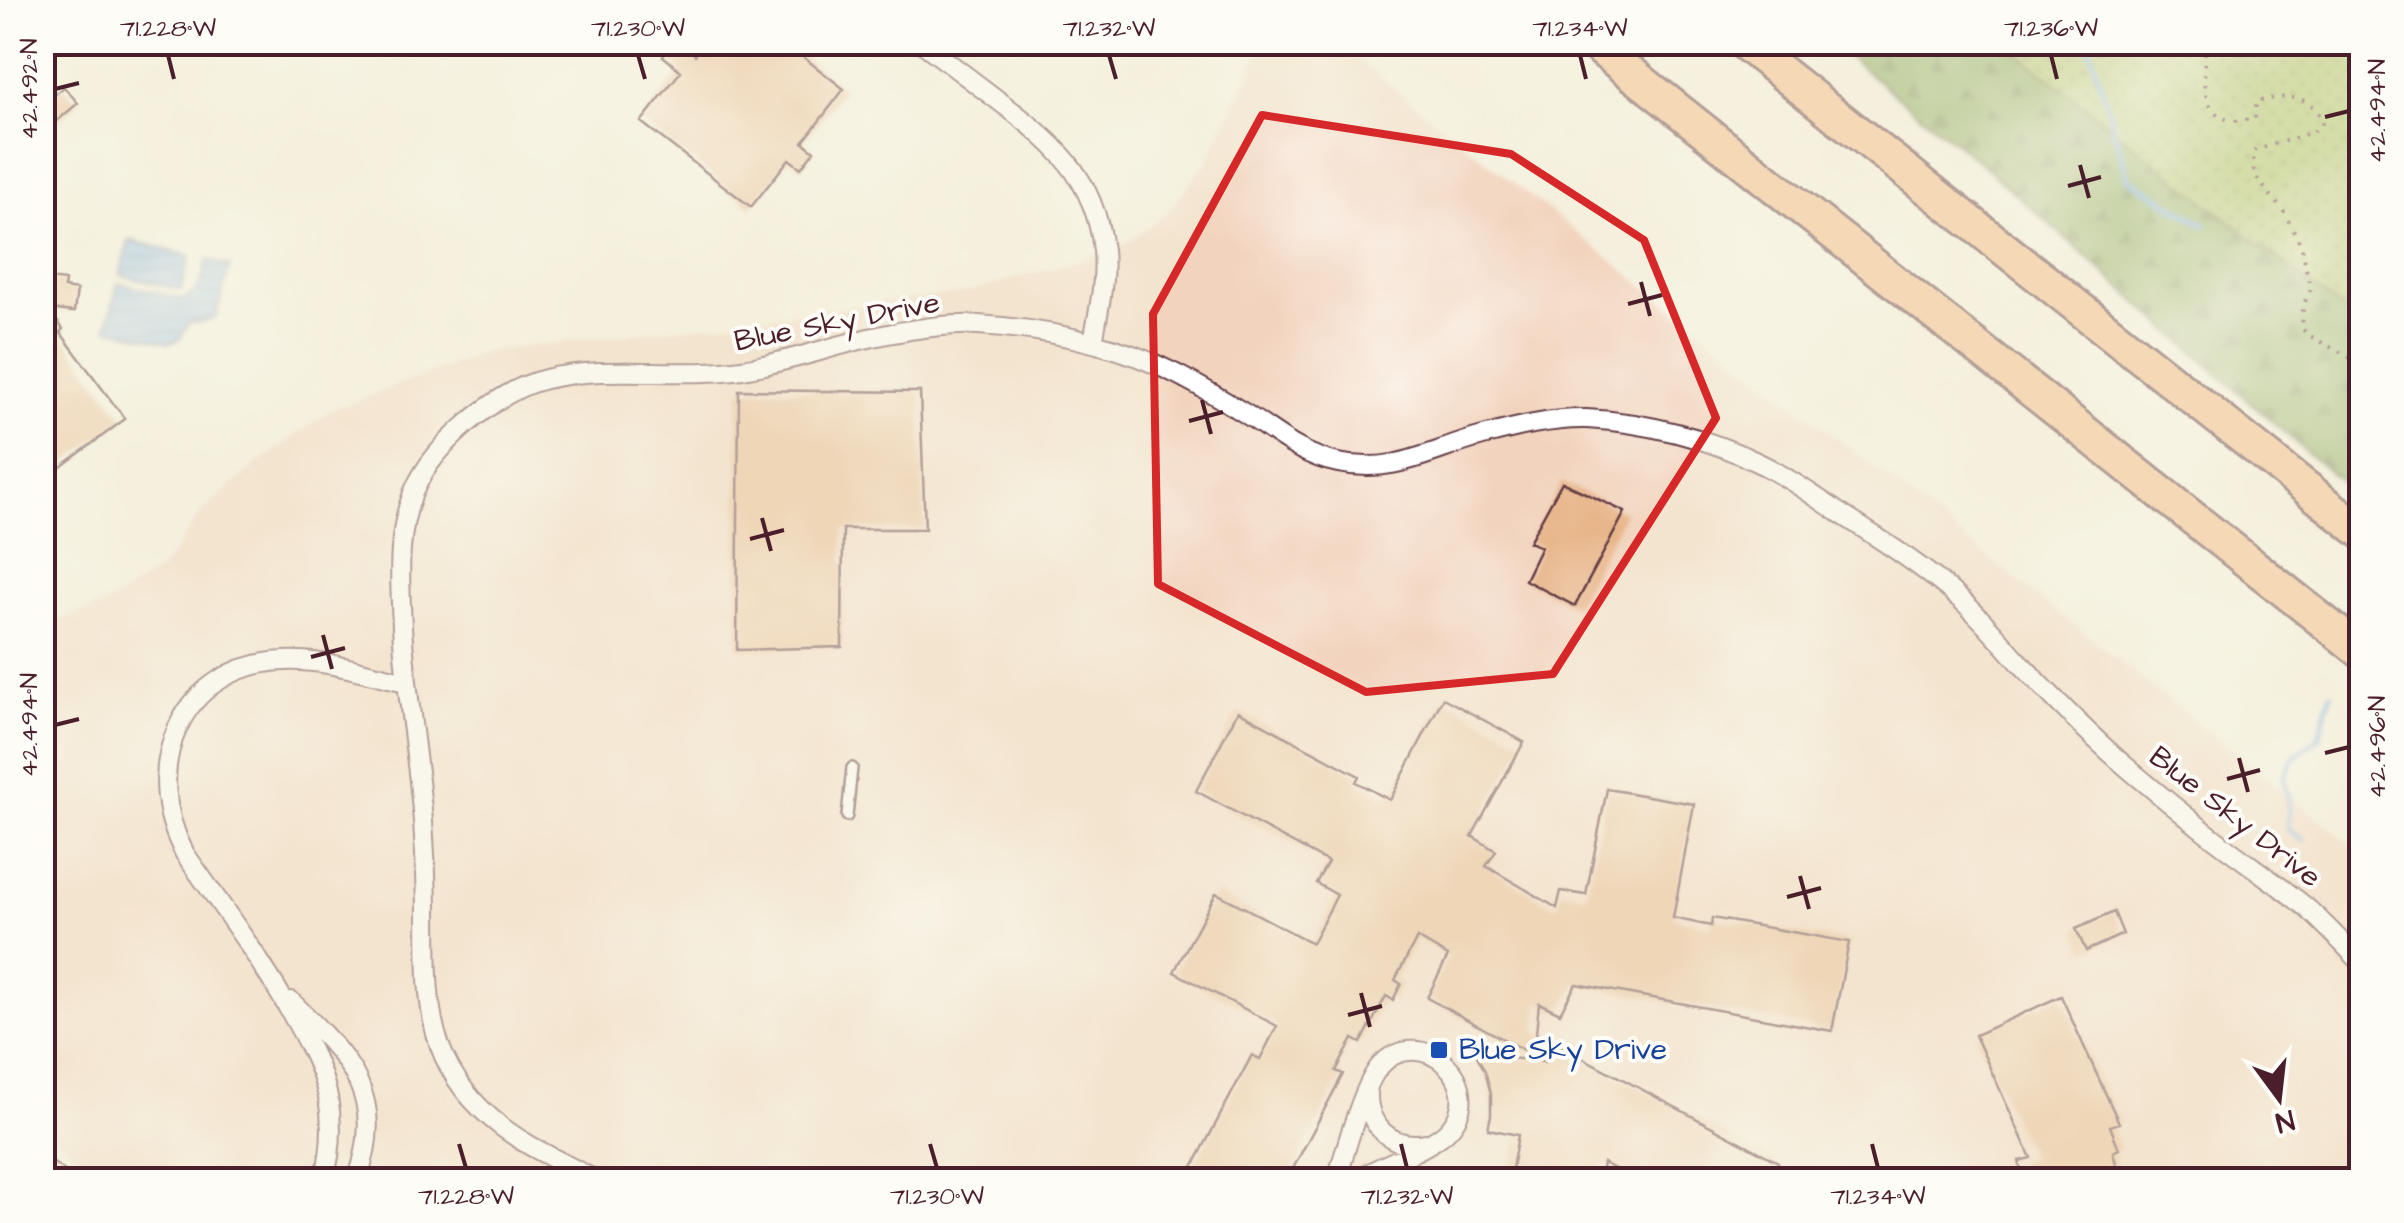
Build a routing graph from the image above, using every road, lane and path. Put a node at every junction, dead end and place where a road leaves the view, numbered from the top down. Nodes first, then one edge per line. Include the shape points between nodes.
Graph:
1 (856, 42) edge
2 (882, 42) edge
3 (922, 42) edge
4 (1592, 42) edge
5 (1744, 42) edge
6 (2206, 42) edge
7 (1093, 342) junction
8 (2362, 367) edge
9 (2362, 532) edge
10 (2362, 652) edge
11 (406, 682) junction
12 (852, 768) dead end
13 (846, 816) dead end
14 (2362, 963) edge
15 (277, 986) junction
16 (1372, 1077) junction
17 (1430, 1142) junction
18 (42, 1172) edge
19 (54, 1180) edge
20 (324, 1180) edge
21 (357, 1180) edge
22 (595, 1180) edge
23 (1337, 1180) edge
24 (1360, 1180) edge

1 - 2 street
3 - 7 street via 1043,134 1078,176 1103,250
4 - 10 highway
5 - 9 highway
6 - 8 path via 2204,81 2212,111 2232,121 2255,119 2256,102 2273,98 2306,99 2320,113 2322,124 2313,132 2253,150 2254,175 2302,248 2310,289 2302,329
7 - 11 street, Blue Sky Drive via 974,324 893,332 729,371 538,380 480,413 444,444 412,494 399,561
7 - 14 street, Blue Sky Drive via 1173,371 1295,448 1331,462 1395,465 1484,436 1582,418 1694,438 1766,466 1963,602 2126,766 2308,909
11 - 15 street via 322,663 257,665 198,697 174,735 165,785 173,832
11 - 22 street, Blue Sky Drive via 427,878 430,1015 438,1044 475,1103 497,1124
12 - 13 lane
15 - 20 street via 315,1056 328,1099
15 - 21 street via 356,1074 367,1113
16 - 17 street via 1368,1102 1378,1128 1405,1144
16 - 17 street via 1406,1052 1447,1064 1460,1086 1460,1111
16 - 23 street
17 - 24 street
18 - 19 main road

